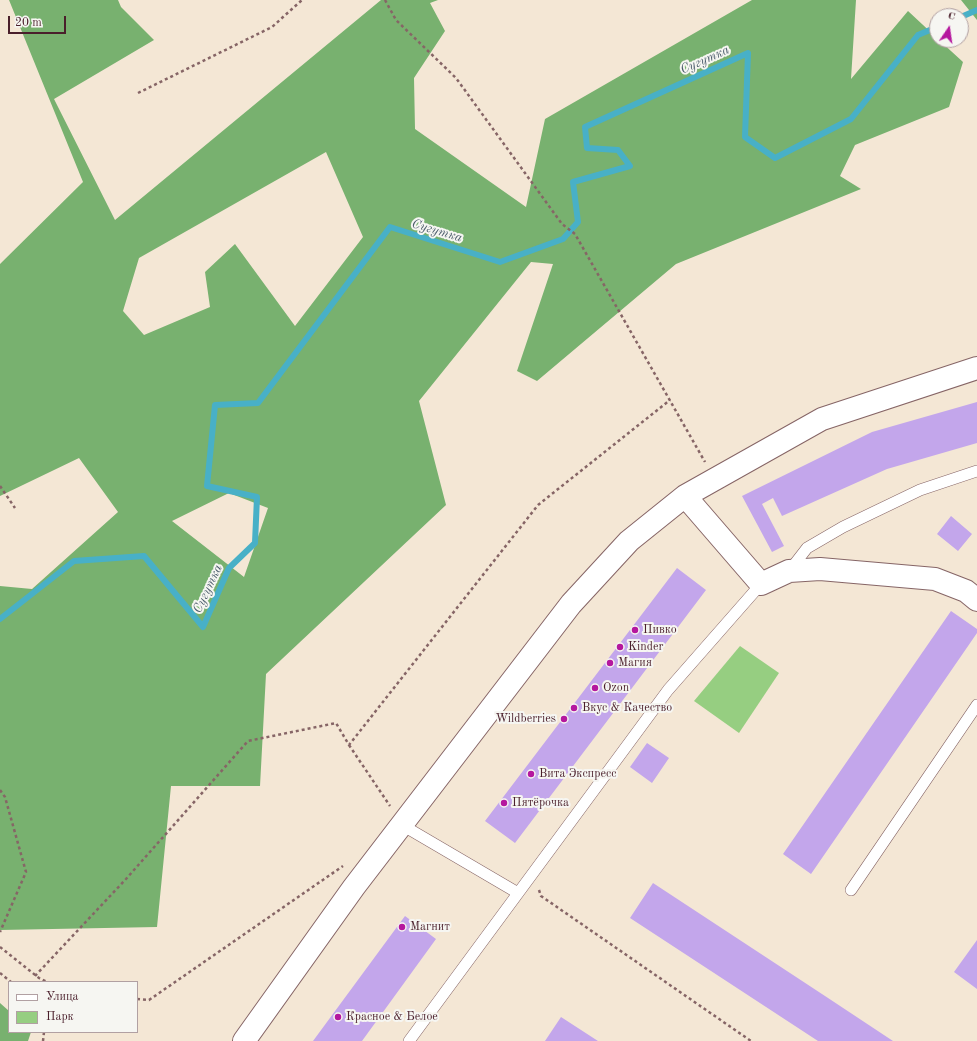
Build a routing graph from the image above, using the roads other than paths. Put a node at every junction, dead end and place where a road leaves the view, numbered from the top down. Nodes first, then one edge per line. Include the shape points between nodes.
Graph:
1 (977, 368) edge
2 (977, 471) edge
3 (686, 496) junction
4 (789, 571) junction
5 (761, 584) junction
6 (977, 600) edge
7 (977, 705) edge
8 (402, 825) junction
9 (851, 890) dead end
10 (518, 893) junction
11 (244, 1041) edge
12 (409, 1041) edge

1 - 3 street via 822,419
2 - 4 lane via 920,490 843,527 807,548
3 - 5 street
3 - 8 street via 629,541 571,604
4 - 5 street
4 - 6 street via 820,569 935,579 966,592
5 - 10 lane via 668,690
7 - 9 lane
8 - 10 lane
8 - 11 street via 354,887
10 - 12 lane

